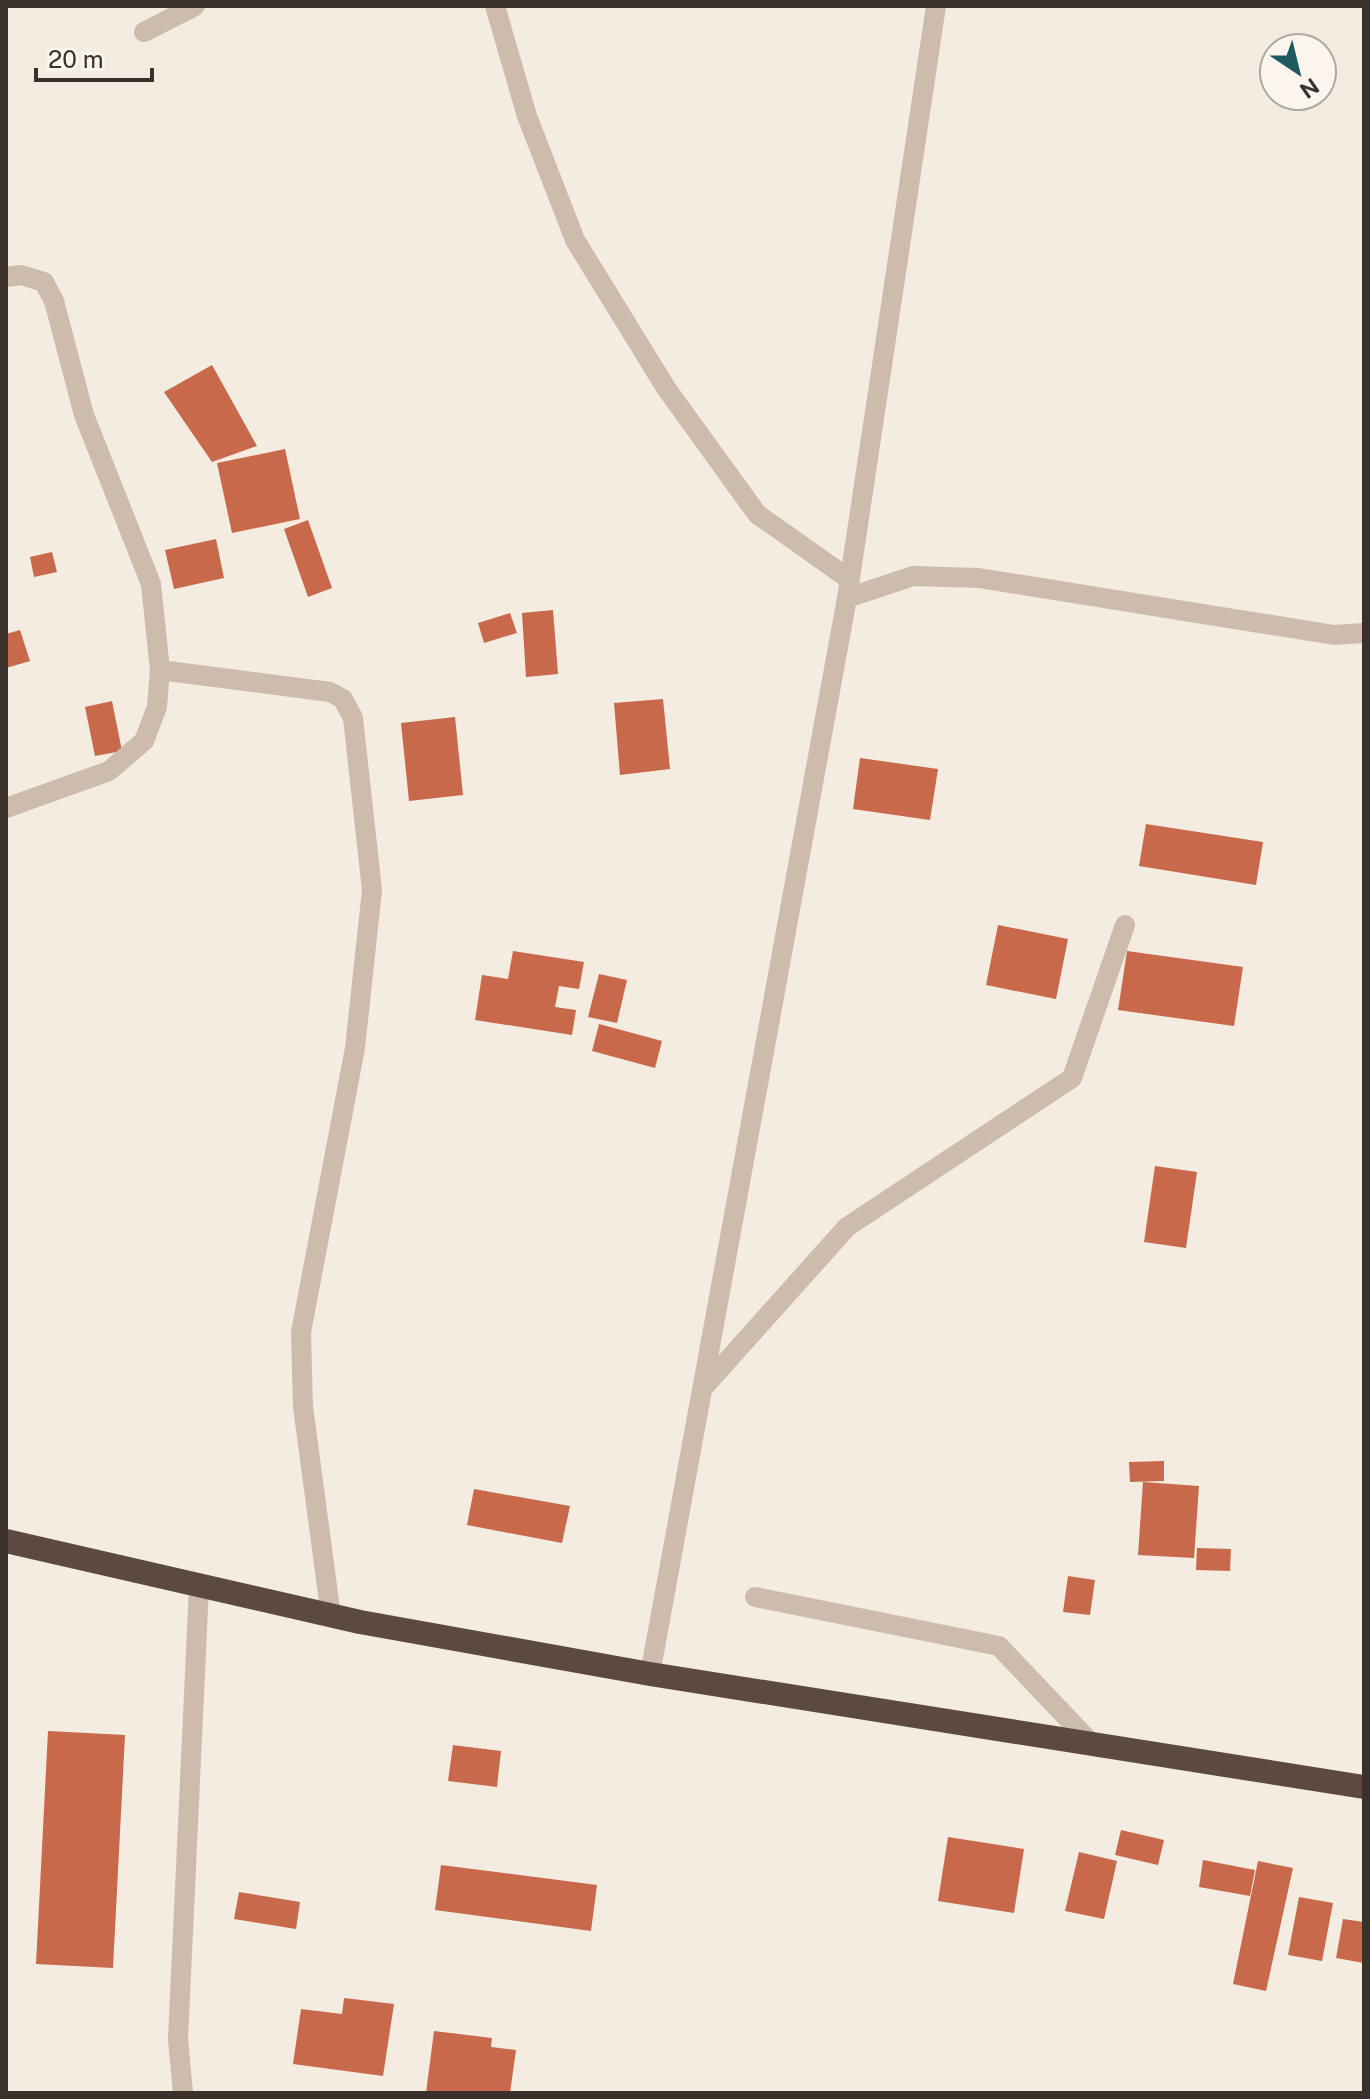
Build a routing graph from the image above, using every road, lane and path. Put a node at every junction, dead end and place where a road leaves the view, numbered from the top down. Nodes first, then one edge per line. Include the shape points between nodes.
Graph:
1 (195, 6) edge
2 (495, 6) edge
3 (936, 6) edge
4 (144, 32) dead end
5 (6, 277) edge
6 (848, 588) junction
7 (1364, 633) edge
8 (160, 670) junction
9 (6, 808) edge
10 (1125, 925) dead end
11 (702, 1389) junction
12 (6, 1541) edge
13 (199, 1587) junction
14 (755, 1597) dead end
15 (331, 1616) junction
16 (650, 1674) junction
17 (1092, 1744) junction
18 (1364, 1787) edge
19 (183, 2093) edge

1 - 4 street
2 - 6 street via 527,116 575,240 657,374 757,514
3 - 6 street
5 - 8 street via 44,282 54,301 84,415 151,584
6 - 7 street via 913,576 979,578 1334,635
6 - 11 street
8 - 9 street via 157,707 144,741 109,771
8 - 15 street via 330,692 343,699 353,718 372,890 355,1048 301,1332 303,1407
10 - 11 street via 1072,1078 847,1227
11 - 16 street
12 - 13 highway
13 - 15 highway
13 - 19 street via 178,2039
14 - 17 street via 999,1646
15 - 16 highway
16 - 17 highway
17 - 18 highway

